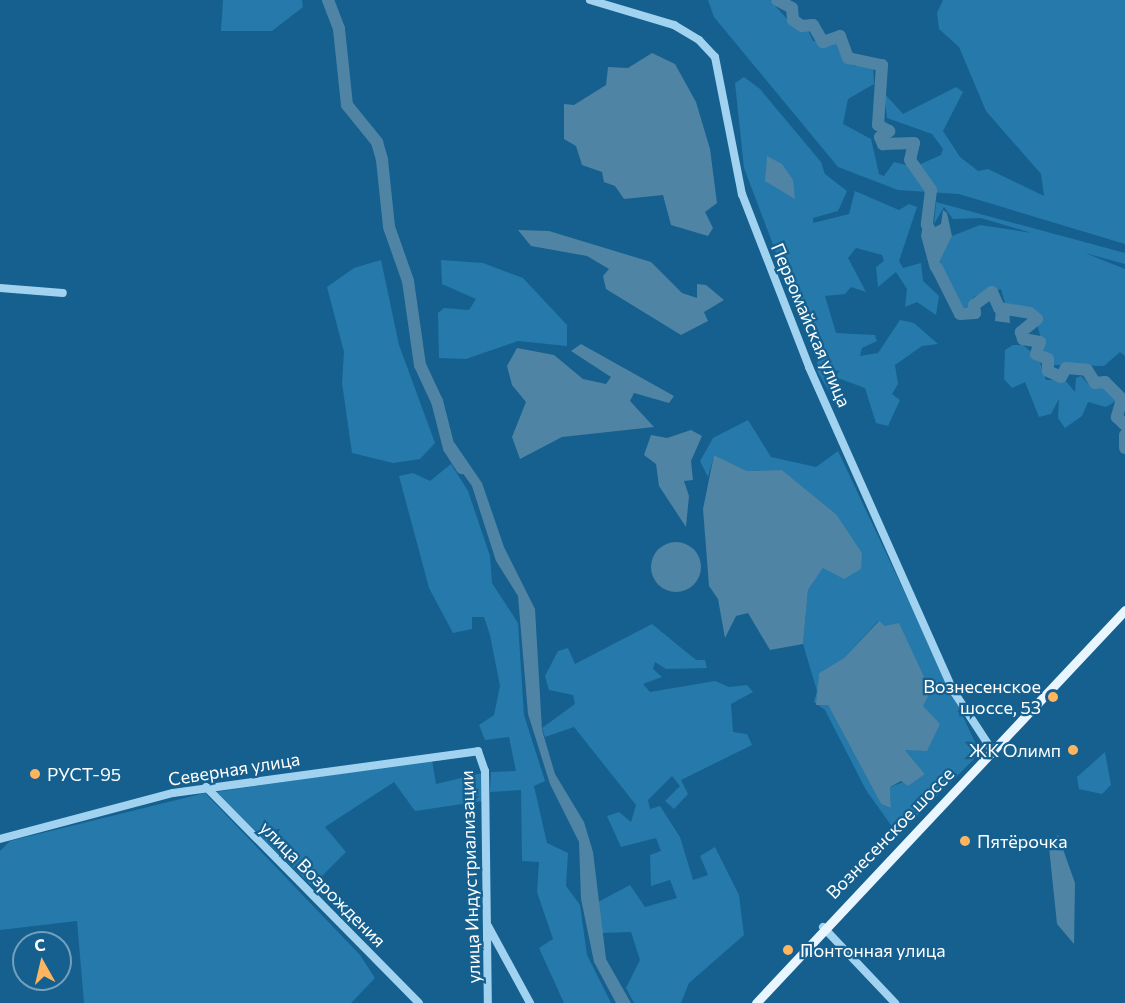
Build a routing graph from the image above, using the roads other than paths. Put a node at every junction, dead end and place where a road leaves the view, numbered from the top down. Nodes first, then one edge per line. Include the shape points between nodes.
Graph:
1 (590, 0) edge
2 (0, 288) edge
3 (63, 293) dead end
4 (1125, 609) edge
5 (992, 750) junction
6 (478, 751) joint
7 (206, 787) junction
8 (0, 839) edge
9 (488, 924) junction
10 (823, 927) junction
11 (419, 1003) edge
12 (488, 1003) edge
13 (530, 1003) edge
14 (756, 1003) edge
15 (894, 1003) edge

1 - 5 street, Первомайская улица via 674,25 699,40 715,57 742,194 809,367 954,692
2 - 3 street
4 - 5 main road, Вознесенское шоссе
5 - 10 main road, Вознесенское шоссе
6 - 7 street, Северная улица
6 - 9 street, улица Индустриализации via 485,771
7 - 8 street, Северная улица
7 - 11 street, улица Возрождения
9 - 12 street, улица Индустриализации
9 - 13 street
10 - 14 main road, Вознесенское шоссе
10 - 15 street

